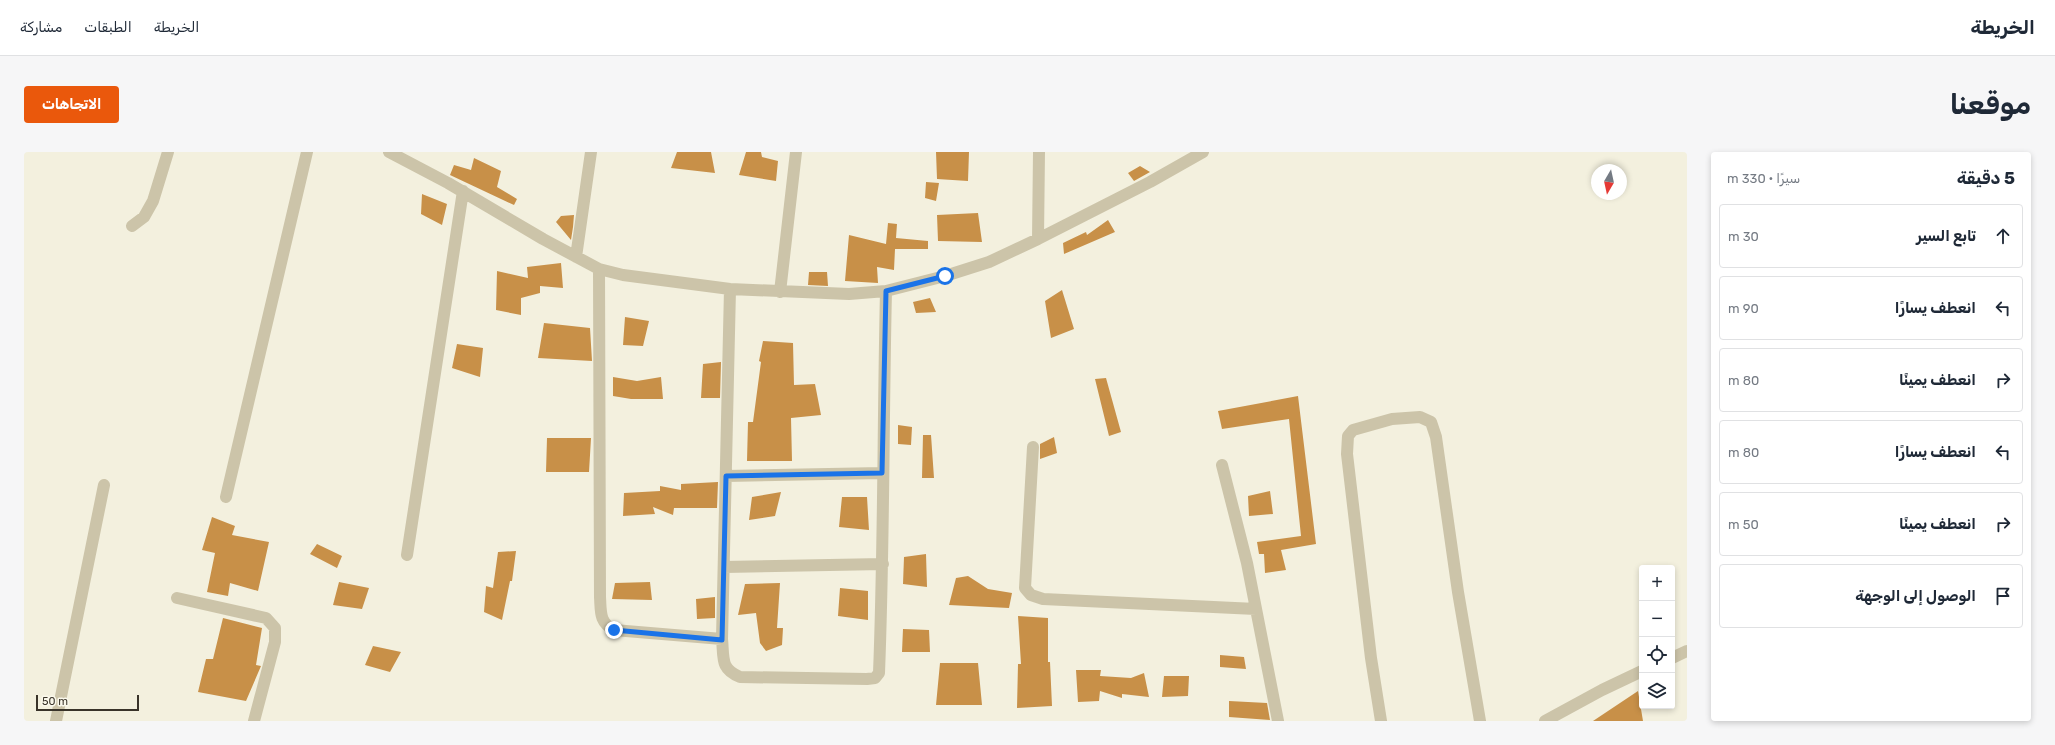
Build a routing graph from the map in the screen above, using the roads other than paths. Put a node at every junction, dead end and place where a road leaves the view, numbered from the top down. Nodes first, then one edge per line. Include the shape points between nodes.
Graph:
1 (168, 152) edge
2 (308, 152) edge
3 (591, 152) edge
4 (796, 152) edge
5 (1039, 152) edge
6 (1203, 152) edge
7 (394, 153) edge
8 (462, 191) junction
9 (132, 226) dead end
10 (1038, 240) junction
11 (576, 257) junction
12 (599, 269) junction
13 (730, 289) junction
14 (886, 291) junction
15 (780, 292) junction
16 (1033, 447) dead end
17 (1222, 464) dead end
18 (882, 473) junction
19 (726, 476) junction
20 (104, 485) dead end
21 (226, 497) dead end
22 (407, 555) dead end
23 (883, 564) junction
24 (724, 567) junction
25 (177, 598) dead end
26 (1256, 609) junction
27 (722, 640) junction
28 (1687, 651) edge
29 (1675, 657) edge
30 (1639, 672) edge
31 (56, 721) edge
32 (254, 721) edge
33 (1278, 721) edge
34 (1381, 721) edge
35 (1480, 721) edge
36 (1545, 721) edge

1 - 9 street via 153,201 144,218
2 - 21 street
3 - 11 street
4 - 15 street
5 - 10 street
6 - 10 street
7 - 8 street
8 - 11 street
8 - 22 street
10 - 14 street via 989,262
11 - 12 street
12 - 13 street via 623,276
12 - 27 street via 601,618 606,626 614,630
13 - 15 street
13 - 19 street
14 - 15 street via 849,294
14 - 18 street
16 - 26 street via 1025,588 1032,595 1043,599
17 - 26 street
18 - 19 street
18 - 23 street
19 - 24 street
20 - 31 street
23 - 24 street
23 - 27 street via 879,673 875,678 740,677 731,674 725,666
24 - 27 street
25 - 32 street via 266,618 275,628 275,642
26 - 33 street
28 - 29 street
30 - 36 street
34 - 35 street via 1347,454 1348,436 1353,430 1392,419 1420,417 1431,422 1436,437

